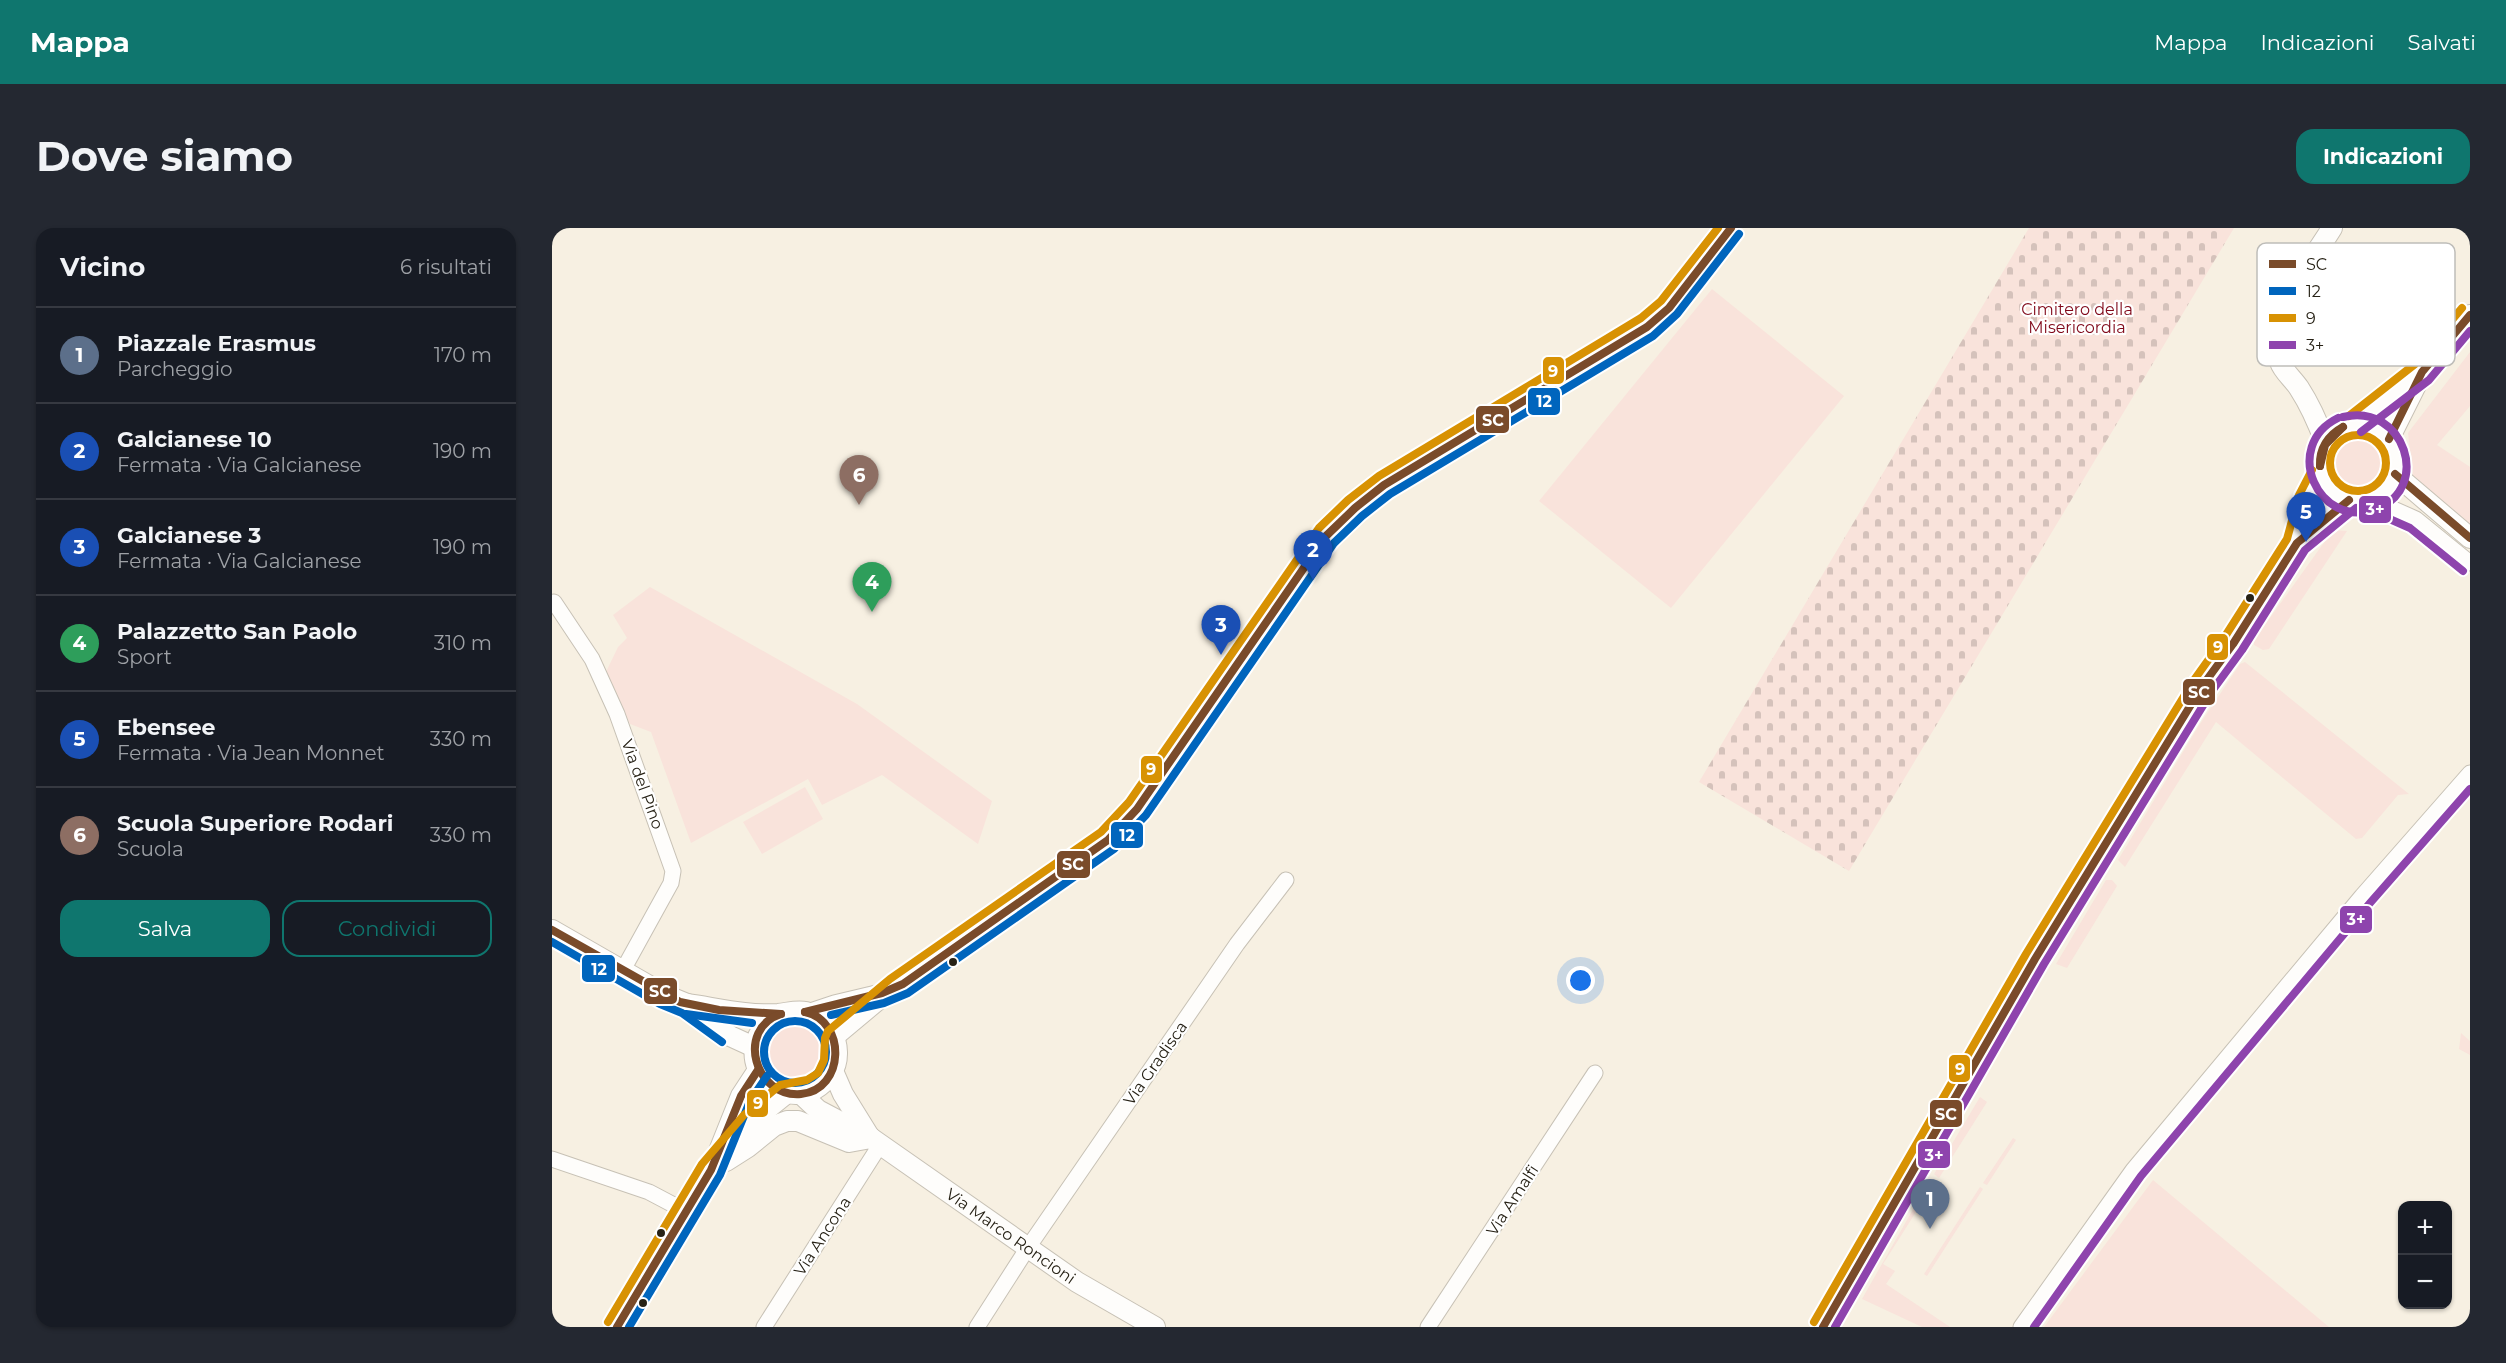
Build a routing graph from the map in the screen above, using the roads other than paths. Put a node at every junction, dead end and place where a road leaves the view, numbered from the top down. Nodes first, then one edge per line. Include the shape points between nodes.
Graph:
1 (1731, 228) edge
2 (2332, 228) edge
3 (2323, 243) edge
4 (2470, 315) edge
5 (2455, 333) edge
6 (2282, 366) edge
7 (2427, 366) edge
8 (2422, 372) junction
9 (2355, 424) junction
10 (2389, 440) junction
11 (2325, 442) junction
12 (2395, 474) junction
13 (2321, 475) junction
14 (2371, 499) junction
15 (2349, 500) junction
16 (2470, 538) edge
17 (2297, 543) junction
18 (2470, 563) edge
19 (554, 602) dead end
20 (2470, 773) edge
21 (1286, 880) dead end
22 (552, 930) edge
23 (623, 970) junction
24 (896, 988) junction
25 (687, 1004) junction
26 (807, 1012) junction
27 (779, 1014) junction
28 (835, 1039) junction
29 (754, 1047) junction
30 (758, 1070) junction
31 (833, 1071) junction
32 (1595, 1073) dead end
33 (794, 1094) junction
34 (875, 1141) junction
35 (552, 1159) edge
36 (711, 1170) junction
37 (685, 1211) junction
38 (1027, 1249) junction
39 (617, 1327) edge
40 (764, 1327) edge
41 (977, 1327) edge
42 (1155, 1327) edge
43 (1428, 1327) edge
44 (1823, 1327) edge
45 (2021, 1327) edge

1 - 24 street via 1669,308 1647,327 1441,449 1355,508 1326,536 1137,809 1108,840
2 - 3 street
4 - 5 street
6 - 11 street via 2315,417
7 - 8 street
8 - 9 street
8 - 10 street
9 - 10 street via 2374,428
9 - 11 street via 2343,427
10 - 12 street via 2395,450
11 - 13 street via 2320,458
12 - 14 street via 2382,494
12 - 16 street
13 - 15 street via 2337,495
13 - 17 street via 2309,499
14 - 15 street
14 - 18 street via 2416,519
15 - 17 street
17 - 44 street via 2179,723 2053,929
19 - 23 street, Via del Pino via 592,659 617,714 672,871 671,883
20 - 45 street via 2133,1170
21 - 38 street, Via Gradisca via 1237,944
22 - 23 street
23 - 25 street
24 - 26 street
24 - 28 street
25 - 27 street
25 - 29 street via 730,1036
26 - 27 street
26 - 28 street via 827,1025
27 - 29 street via 761,1029
28 - 31 street via 838,1056
29 - 30 street
30 - 33 street via 767,1083
30 - 36 street via 741,1096
31 - 33 street via 822,1085
31 - 34 street, Via Marco Roncioni via 843,1094
32 - 43 street, Via Amalfi
33 - 34 street, Via Marco Roncioni
33 - 36 street via 751,1122
34 - 36 street via 849,1142 798,1120 787,1120
34 - 38 street, Via Marco Roncioni
34 - 40 street, Via Ancona
35 - 37 street via 649,1192
36 - 37 street
37 - 39 street
38 - 41 street, Via Gradisca
38 - 42 street, Via Marco Roncioni

